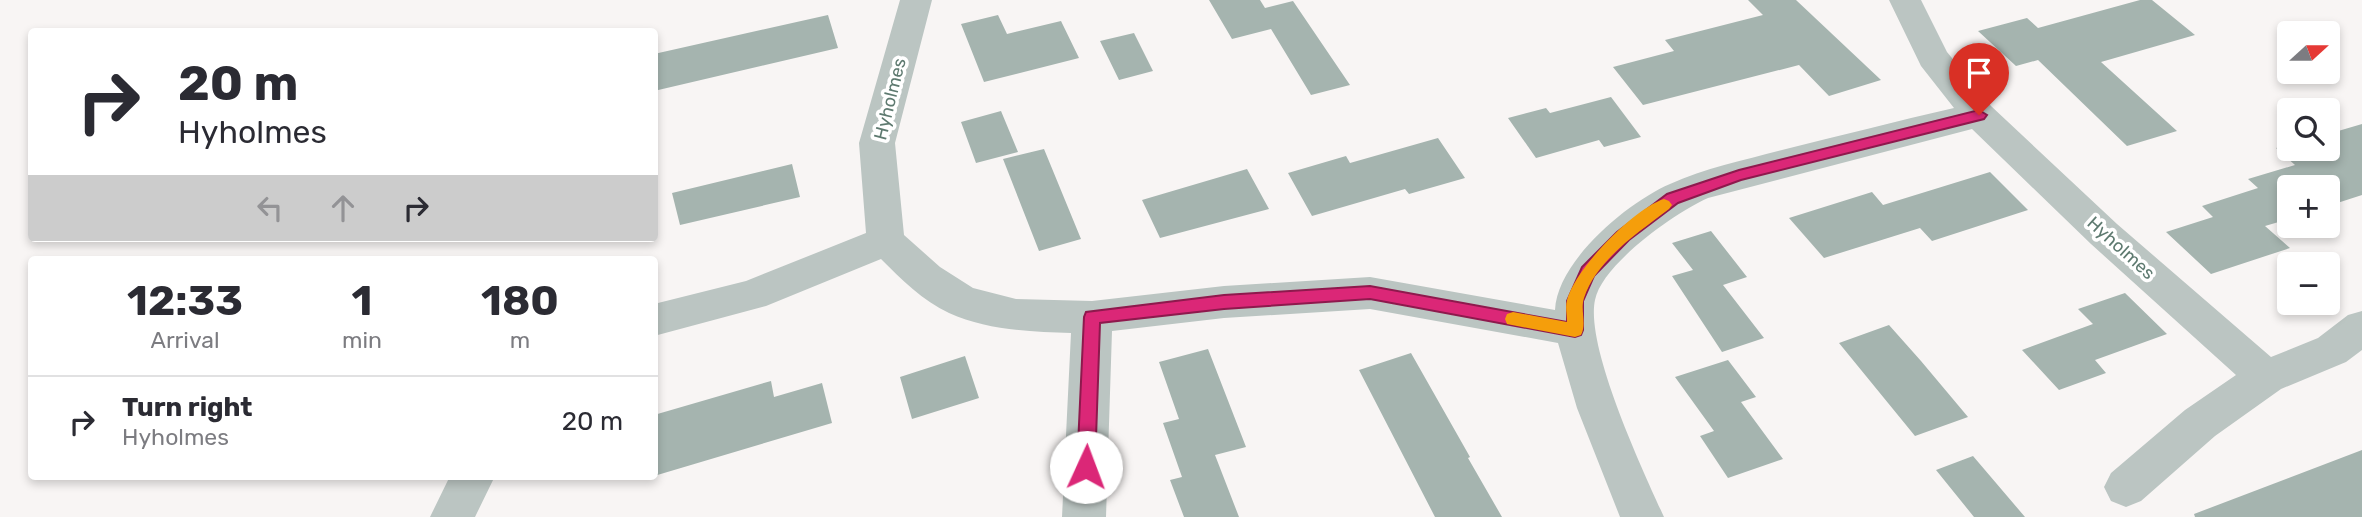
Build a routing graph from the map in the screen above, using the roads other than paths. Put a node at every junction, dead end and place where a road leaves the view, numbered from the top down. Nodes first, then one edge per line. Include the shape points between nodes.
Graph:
1 (916, 0) edge
2 (1905, 0) edge
3 (1979, 115) junction
4 (886, 241) junction
5 (1092, 317) junction
6 (658, 319) edge
7 (2362, 327) edge
8 (1575, 330) junction
9 (2266, 377) junction
10 (471, 480) edge
11 (2126, 487) dead end
12 (452, 517) edge
13 (1084, 517) edge
14 (1642, 517) edge

1 - 4 street, Hyholmes via 877,143
2 - 3 street, Hyholmes via 1933,58
3 - 8 street via 1739,175 1672,199 1623,236 1588,272 1575,301
3 - 9 street, Hyholmes via 2104,234
4 - 5 street via 926,278 962,300 1016,315
4 - 6 street via 752,295
5 - 8 street via 1224,302 1370,293
5 - 13 street
7 - 9 street via 2332,350
8 - 14 street via 1606,432
9 - 11 street via 2200,423
10 - 12 street

